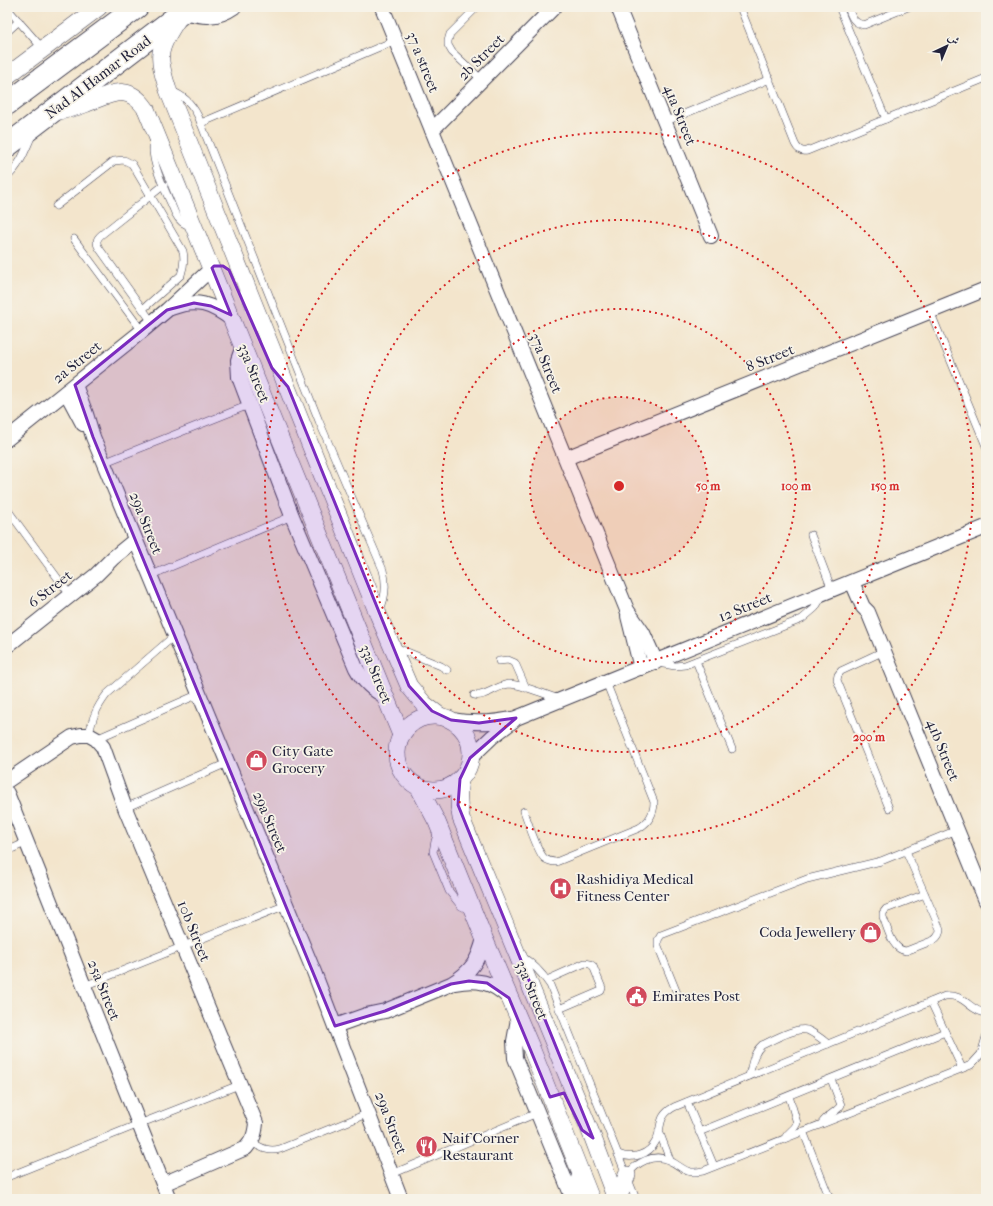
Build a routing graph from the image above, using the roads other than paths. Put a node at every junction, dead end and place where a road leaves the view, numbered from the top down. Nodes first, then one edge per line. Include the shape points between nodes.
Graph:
1 (99, 7) edge
2 (137, 7) edge
3 (234, 7) edge
4 (382, 7) edge
5 (477, 7) edge
6 (554, 7) edge
7 (618, 7) edge
8 (740, 7) edge
9 (839, 7) edge
10 (848, 7) edge
11 (908, 7) edge
12 (7, 8) edge
13 (185, 11) edge
14 (19, 21) junction
15 (7, 32) edge
16 (396, 40) junction
17 (43, 49) junction
18 (7, 76) edge
19 (986, 78) edge
20 (770, 79) junction
21 (482, 80) junction
22 (168, 90) junction
23 (7, 104) edge
24 (44, 119) junction
25 (886, 119) junction
26 (664, 122) junction
27 (201, 123) junction
28 (432, 130) junction
29 (156, 131) junction
30 (7, 146) edge
31 (7, 177) edge
32 (164, 185) junction
33 (151, 195) junction
34 (56, 206) dead end
35 (195, 228) junction
36 (711, 236) dead end
37 (74, 239) dead end
38 (212, 268) junction
39 (986, 288) edge
40 (143, 309) junction
41 (167, 310) junction
42 (930, 311) junction
43 (233, 320) junction
44 (147, 326) junction
45 (243, 346) junction
46 (288, 387) junction
47 (71, 389) junction
48 (249, 405) junction
49 (7, 439) edge
50 (986, 446) edge
51 (566, 458) junction
52 (103, 463) junction
53 (7, 509) edge
54 (292, 516) junction
55 (986, 527) edge
56 (811, 535) dead end
57 (137, 545) junction
58 (149, 576) junction
59 (856, 580) junction
60 (828, 592) junction
61 (70, 595) junction
62 (627, 610) junction
63 (378, 614) junction
64 (174, 636) junction
65 (7, 646) edge
66 (392, 646) junction
67 (884, 651) junction
68 (499, 661) dead end
69 (696, 661) junction
70 (656, 662) junction
71 (641, 668) junction
72 (447, 670) dead end
73 (606, 682) junction
74 (526, 688) junction
75 (198, 694) junction
76 (474, 695) dead end
77 (385, 696) junction
78 (562, 700) junction
79 (446, 718) junction
80 (516, 718) junction
81 (401, 735) junction
82 (93, 737) junction
83 (732, 749) dead end
84 (470, 758) junction
85 (227, 763) junction
86 (460, 779) junction
87 (7, 781) edge
88 (418, 786) junction
89 (7, 793) edge
90 (125, 808) junction
91 (889, 808) dead end
92 (524, 811) dead end
93 (957, 830) junction
94 (27, 842) junction
95 (7, 851) edge
96 (906, 851) junction
97 (924, 894) junction
98 (986, 901) edge
99 (286, 905) junction
100 (484, 938) junction
101 (182, 947) junction
102 (517, 954) junction
103 (547, 980) junction
104 (451, 984) junction
105 (84, 986) junction
106 (509, 998) junction
107 (678, 998) dead end
108 (931, 1002) junction
109 (559, 1009) junction
110 (986, 1012) edge
111 (518, 1019) junction
112 (337, 1031) junction
113 (945, 1032) junction
114 (986, 1037) edge
115 (828, 1044) junction
116 (962, 1068) junction
117 (748, 1076) junction
118 (831, 1079) junction
119 (239, 1085) junction
120 (788, 1096) junction
121 (550, 1097) junction
122 (687, 1102) junction
123 (369, 1113) junction
124 (537, 1113) junction
125 (822, 1123) junction
126 (138, 1124) junction
127 (658, 1129) junction
128 (803, 1131) junction
129 (699, 1132) junction
130 (593, 1138) junction
131 (785, 1138) junction
132 (252, 1142) junction
133 (618, 1154) junction
134 (670, 1160) junction
135 (714, 1166) junction
136 (581, 1173) junction
137 (392, 1174) junction
138 (627, 1175) junction
139 (7, 1177) edge
140 (164, 1194) edge
141 (400, 1199) edge
142 (574, 1199) edge
143 (591, 1199) edge
144 (617, 1199) edge
145 (636, 1199) edge
146 (830, 1199) edge

1 - 17 street
2 - 23 main road
3 - 13 street via 212,16 197,16
4 - 16 street, 37 a street
5 - 21 lane via 450,34 448,45 452,52
6 - 21 street, 2b Street
7 - 26 street, 41a Street
8 - 20 lane
9 - 25 lane
10 - 11 lane via 854,21 864,25
12 - 14 lane
13 - 22 street, 33a Street via 165,39 161,54 161,70
13 - 24 main road, Nad Al Hamar Road
14 - 15 lane
14 - 17 lane
16 - 27 lane
16 - 28 street, 37 a street
17 - 18 street
19 - 25 lane
20 - 25 lane via 796,147 801,150 807,151
20 - 26 lane
21 - 28 street, 2b Street
22 - 27 lane via 189,102
22 - 46 street, 33a Street
24 - 29 street, 33a Street via 112,93 125,93 142,103
24 - 30 main road, Nad Al Hamar Road
24 - 31 lane via 16,169
26 - 36 street, 41a Street
27 - 63 lane via 316,414 382,570 385,597
28 - 51 street, 37a Street
29 - 32 lane via 152,156
29 - 35 street, 33a Street
32 - 33 lane
32 - 35 lane via 178,219
33 - 34 lane via 132,164 119,160 110,164
33 - 40 lane via 183,250 185,259 181,275
33 - 40 lane via 97,241 99,248
35 - 38 street, 33a Street
37 - 44 lane
38 - 41 street, 2a Street
38 - 43 street, 33a Street
38 - 46 street via 219,265 229,270 272,368
39 - 42 street, 8 Street
40 - 44 lane
41 - 43 street, 2a Street via 186,303 203,303 218,309
41 - 44 street, 2a Street
42 - 50 lane
42 - 51 street, 8 Street
43 - 45 street, 33a Street
44 - 47 street, 2a Street
45 - 48 street via 237,369
45 - 77 street, 33a Street
46 - 63 street, 33a Street
47 - 49 street, 2a Street
47 - 52 street, 29a Street via 86,414
48 - 52 lane
48 - 54 street
51 - 62 street, 37a Street
52 - 57 street, 29a Street
53 - 61 lane
54 - 58 lane
54 - 77 street via 356,668 369,686
55 - 59 street, 12 Street
56 - 60 lane
57 - 58 street, 29a Street
57 - 61 street, 6 Street via 113,558
58 - 64 street, 29a Street
59 - 60 street, 12 Street
59 - 67 street, 41b Street via 869,602 868,612
60 - 69 lane via 802,619
60 - 70 street, 12 Street
61 - 65 street, 6 Street
62 - 70 street, 37a Street
62 - 71 street, 37a Street
63 - 66 street, 33a Street
64 - 75 street, 29a Street
64 - 82 lane via 107,694 94,714
66 - 72 lane
66 - 79 street, 33a Street via 409,686 424,704
67 - 91 lane via 840,671 837,680
67 - 93 street, 41b Street
68 - 74 lane via 508,660 515,663
69 - 70 lane via 680,666
69 - 83 lane
70 - 71 street, 12 Street
71 - 73 street, 12 Street
73 - 78 street, 12 Street
73 - 92 lane via 654,802 651,817 639,828 551,862 541,853
74 - 76 lane via 505,684 479,696
74 - 78 lane
75 - 82 lane
75 - 85 street, 29a Street
77 - 81 street, 33a Street
78 - 80 street, 12 Street
79 - 80 street, 12 Street via 493,723
79 - 81 street via 428,716 417,720
79 - 84 street via 457,724 465,733 470,745
80 - 84 street, 12 Street
81 - 88 street via 397,748 398,761 407,778
82 - 87 street via 81,735 72,738
82 - 90 street, 10b Street via 103,747
84 - 86 street
85 - 90 lane
85 - 99 street, 29a Street
86 - 88 street via 440,789 425,789
86 - 102 street, 33a Street via 458,805 461,818
88 - 100 street, 33a Street via 440,830
89 - 94 street, 25a Street
90 - 101 street, 10b Street
93 - 96 lane
93 - 98 street, 41b Street
94 - 95 lane
94 - 105 street, 25a Street
96 - 97 lane
96 - 107 lane via 881,861 807,878 662,935 658,940 658,946
97 - 97 lane via 940,929 939,935 934,940 903,951 894,944 883,913 886,909
99 - 101 lane
99 - 112 street, 29a Street
100 - 104 street via 474,965
100 - 106 street, 33a Street
101 - 105 lane
101 - 119 street, 10b Street
102 - 103 lane via 531,962
102 - 130 street, 33a Street
103 - 109 lane
103 - 109 lane via 585,963 593,966 601,991
104 - 106 street via 469,981 487,983
104 - 112 street via 384,1011 366,1015
105 - 126 street, 25a Street
106 - 111 street, 33a Street
108 - 110 lane via 954,995 964,999 977,1010
108 - 113 lane
108 - 115 lane
109 - 133 lane
111 - 121 street, 33a Street
111 - 124 street, 33a Street via 514,1052
112 - 123 street, 29a Street
113 - 116 lane
113 - 118 lane
114 - 116 lane via 983,1049 976,1060
115 - 117 lane
115 - 117 lane via 809,1031 797,1030 762,1045 754,1056
116 - 125 lane
117 - 122 lane
118 - 120 lane
118 - 125 lane via 841,1105
119 - 126 lane
119 - 132 street, 10b Street via 256,1123
120 - 129 lane
120 - 131 lane via 797,1123
121 - 130 street via 560,1094 566,1096 582,1130
121 - 136 street, 33a Street
122 - 127 lane via 666,1112
122 - 129 lane
123 - 132 lane via 272,1151
123 - 137 street, 29a Street
124 - 137 lane
124 - 142 street, 33a Street
125 - 128 lane
126 - 139 lane
126 - 140 street, 25a Street
127 - 133 lane via 653,1145 642,1154 632,1157
127 - 134 lane
128 - 131 lane
128 - 146 lane
129 - 135 lane
130 - 144 street, 33a Street
131 - 135 lane
132 - 140 street via 246,1148
133 - 138 lane
134 - 135 lane via 679,1168 691,1172 703,1171
134 - 138 lane via 648,1160 635,1166
136 - 142 street
136 - 143 street, 33a Street
137 - 141 street, 29a Street
138 - 144 street
138 - 145 lane

